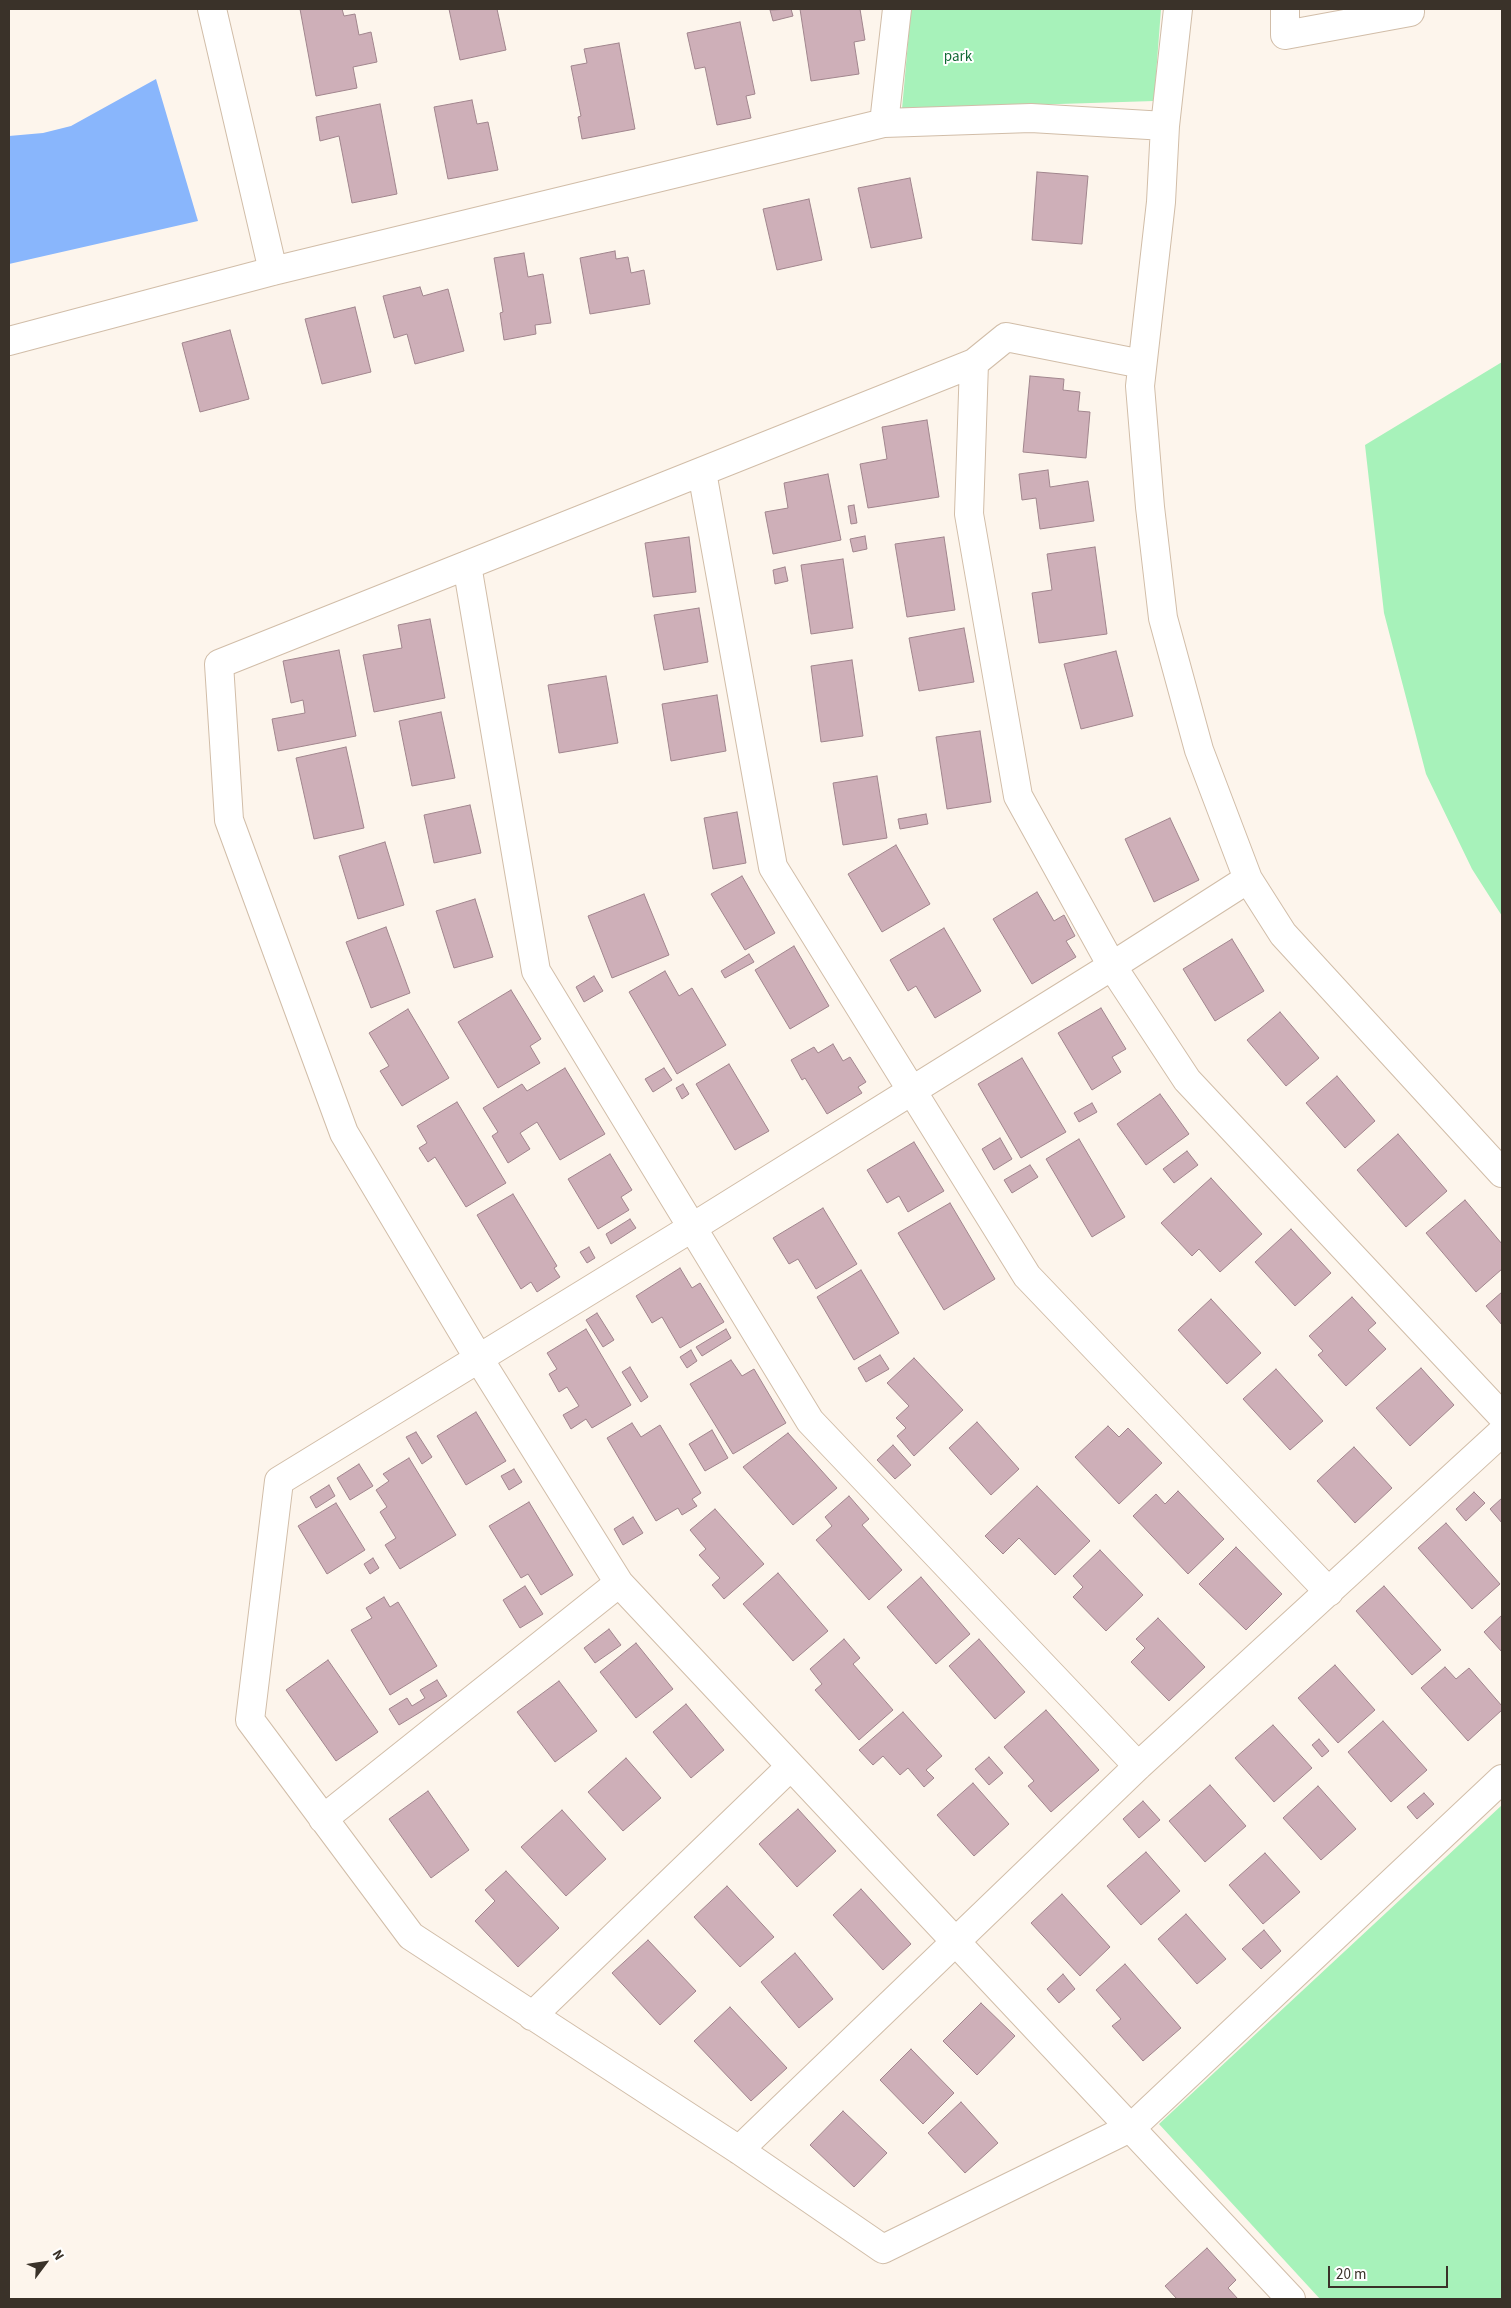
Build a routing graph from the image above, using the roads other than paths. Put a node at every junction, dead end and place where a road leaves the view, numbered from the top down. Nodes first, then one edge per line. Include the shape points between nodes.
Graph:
1 (212, 9) edge
2 (897, 9) edge
3 (1178, 9) edge
4 (1285, 9) edge
5 (1413, 10) edge
6 (884, 123) junction
7 (1165, 126) junction
8 (273, 271) junction
9 (9, 341) edge
10 (974, 363) junction
11 (1142, 364) junction
12 (702, 472) junction
13 (468, 565) junction
14 (1248, 879) junction
15 (1112, 966) junction
16 (912, 1090) junction
17 (1502, 1173) edge
18 (693, 1227) junction
19 (479, 1359) junction
20 (1502, 1416) edge
21 (1502, 1432) edge
22 (619, 1583) junction
23 (1329, 1592) junction
24 (1138, 1766) junction
25 (790, 1767) junction
26 (1502, 1779) edge
27 (323, 1819) junction
28 (957, 1943) junction
29 (532, 2016) junction
30 (1132, 2127) junction
31 (739, 2150) junction
32 (1291, 2299) edge

1 - 8 street
2 - 6 street
3 - 7 street
4 - 5 street via 1285,35
6 - 7 street via 1031,118
6 - 8 street
7 - 11 street via 1161,202
8 - 9 street
10 - 11 street via 1006,337
10 - 12 street
10 - 15 street via 969,514 1018,796
11 - 14 street via 1140,386 1145,451 1163,618 1199,750
12 - 13 street
12 - 16 street via 773,867
13 - 18 street via 536,971
13 - 19 street via 219,664 229,820 344,1133
14 - 15 street
14 - 17 street via 1283,934
15 - 16 street
15 - 20 street via 1187,1080
16 - 18 street
16 - 23 street via 1027,1276
18 - 19 street
18 - 24 street via 810,1421
19 - 22 street
19 - 27 street via 279,1481 250,1720
21 - 23 street
22 - 25 street
22 - 27 street
23 - 24 street
24 - 28 street
25 - 28 street
25 - 29 street
26 - 30 street
27 - 29 street via 411,1936
28 - 30 street
28 - 31 street
29 - 31 street
30 - 31 street via 883,2249
30 - 32 street

